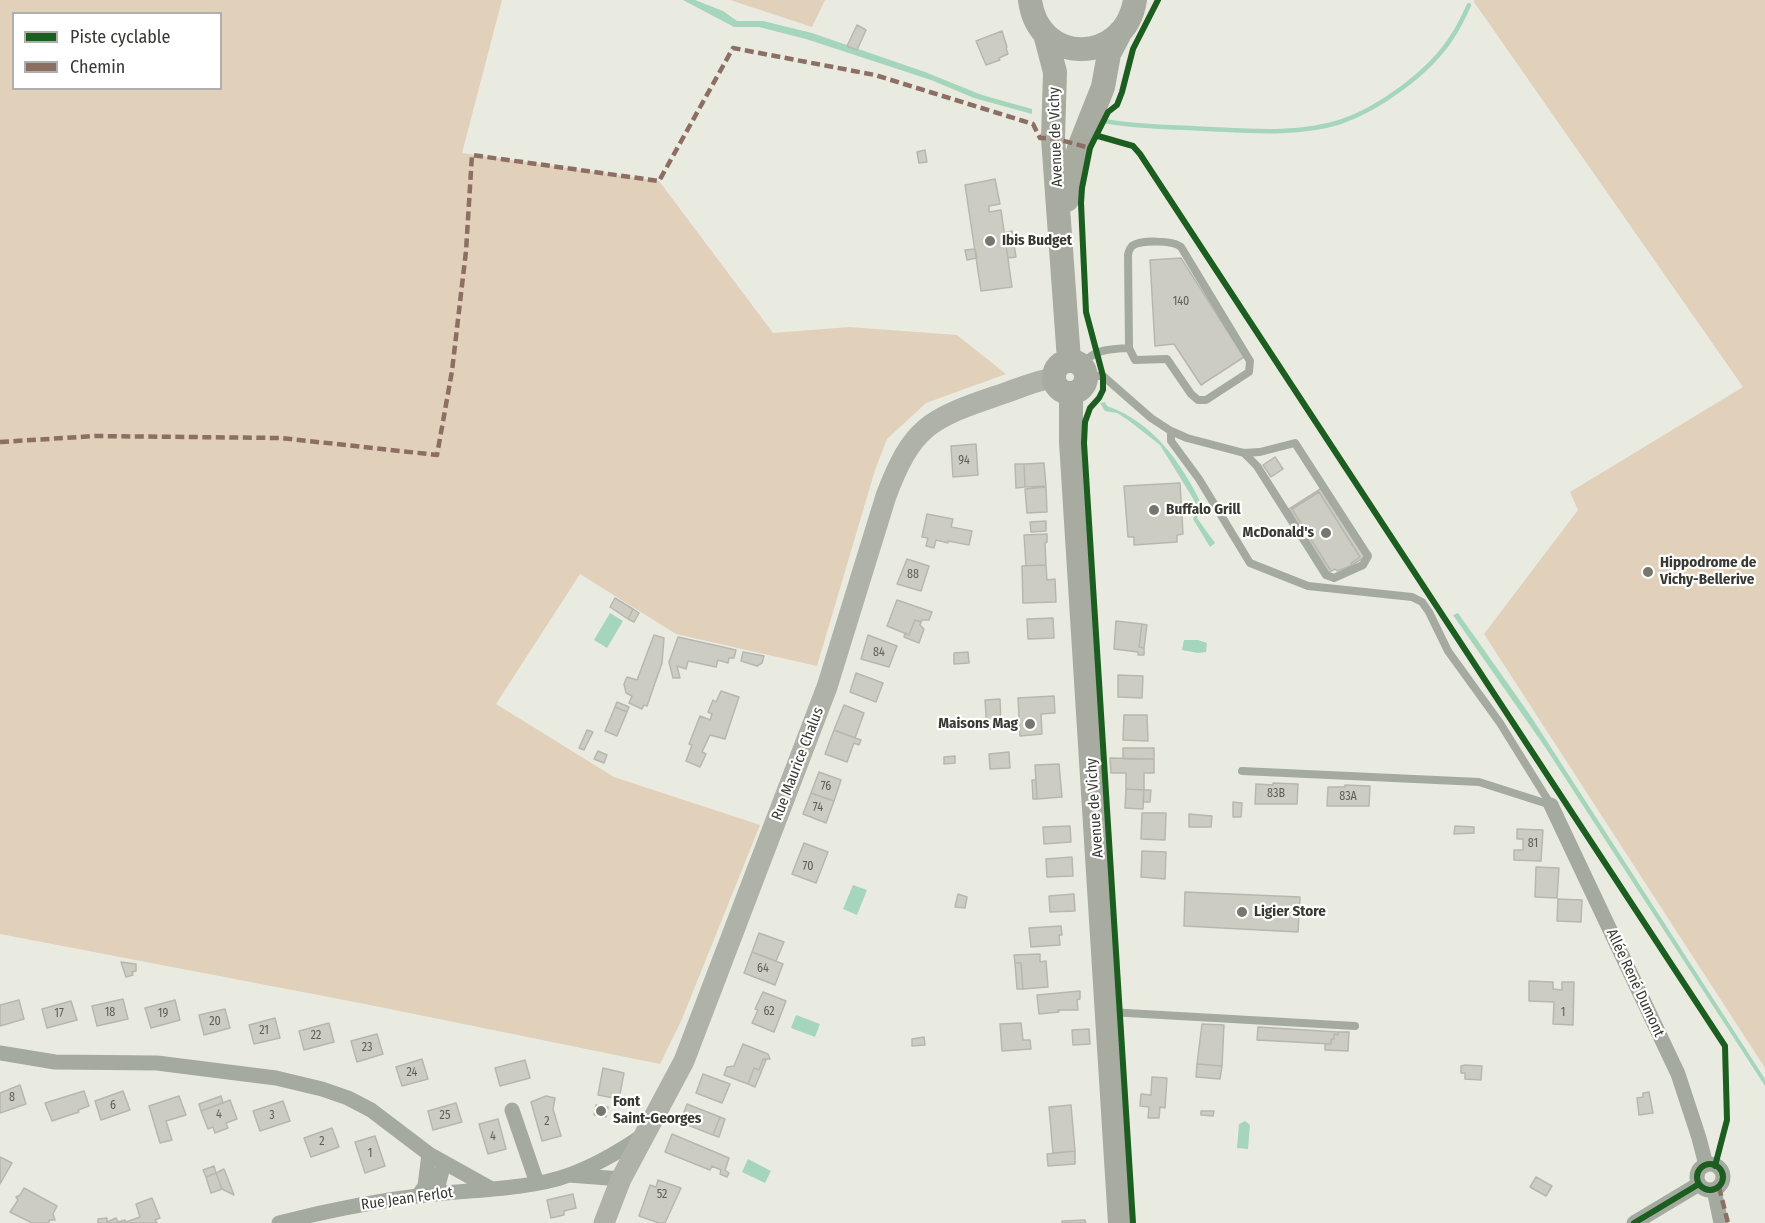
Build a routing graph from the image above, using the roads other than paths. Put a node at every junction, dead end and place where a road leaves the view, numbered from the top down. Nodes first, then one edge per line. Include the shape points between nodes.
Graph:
1 (1135, 0) edge
2 (1029, 3) edge
3 (1045, 34) junction
4 (1119, 35) junction
5 (1062, 241) junction
6 (1129, 348) junction
7 (1072, 375) junction
8 (1171, 431) junction
9 (1244, 453) junction
10 (1242, 771) dead end
11 (1551, 805) junction
12 (1108, 1012) junction
13 (1355, 1026) dead end
14 (0, 1053) edge
15 (512, 1110) dead end
16 (644, 1135) junction
17 (429, 1154) junction
18 (444, 1163) junction
19 (1706, 1165) junction
20 (569, 1176) junction
21 (621, 1179) junction
22 (537, 1183) junction
23 (1699, 1184) junction
24 (490, 1188) junction
25 (1714, 1190) junction
26 (436, 1194) junction
27 (418, 1196) junction
28 (279, 1223) edge
29 (604, 1223) edge
30 (1120, 1223) edge
31 (1634, 1223) edge
32 (1721, 1223) edge

1 - 4 main road, Avenue de Vichy via 1128,24
2 - 3 main road, Avenue de Vichy
3 - 4 main road via 1068,48 1082,50 1096,48
3 - 5 main road, Avenue de Vichy via 1055,72 1053,138
4 - 5 main road, Avenue de Vichy via 1109,54 1103,87 1070,178
5 - 7 main road, Avenue de Vichy
6 - 6 lane via 1130,248 1135,244 1171,241 1181,247 1251,361 1249,372 1206,400 1198,400 1167,359 1135,360
6 - 7 lane via 1102,350 1087,357
7 - 8 lane via 1103,376
7 - 12 main road, Avenue de Vichy via 1072,454
7 - 16 street, Rue Maurice Chalus via 1026,386 944,416 928,425 897,467 823,698 684,1061
8 - 9 lane
8 - 11 lane via 1171,441 1250,563 1308,586 1412,597 1422,602 1448,651 1500,723
9 - 9 lane via 1257,466 1326,575 1334,578 1363,565 1368,556 1295,443
10 - 11 lane via 1479,782
11 - 19 street, Allée René Dumont via 1678,1074
12 - 13 lane
12 - 30 main road, Avenue de Vichy
14 - 17 street via 55,1062 158,1063 276,1078 348,1098 371,1110
15 - 22 street
16 - 20 street, Rue Jean Ferlot
16 - 21 street, Rue Maurice Chalus
17 - 18 street
17 - 27 street via 425,1186
18 - 24 street
18 - 26 street
19 - 23 street via 1698,1173
19 - 25 street via 1715,1166 1722,1173 1722,1183
20 - 21 street, Rue Jean Ferlot
20 - 22 street, Rue Jean Ferlot
21 - 29 street, Rue Maurice Chalus
22 - 24 street, Rue Jean Ferlot
23 - 25 street
23 - 31 street
24 - 26 street, Rue Jean Ferlot
25 - 32 street
26 - 27 street, Rue Jean Ferlot
27 - 28 street, Rue Jean Ferlot

